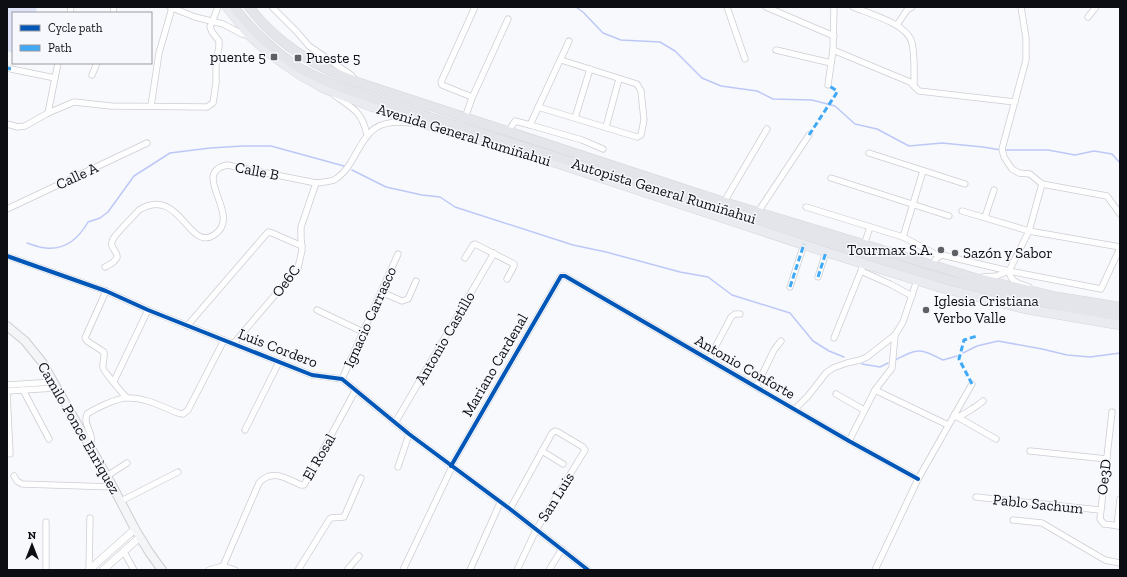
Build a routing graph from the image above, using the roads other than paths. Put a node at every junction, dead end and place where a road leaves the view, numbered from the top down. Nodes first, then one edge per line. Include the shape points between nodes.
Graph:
1 (218, 7) edge
2 (227, 7) edge
3 (234, 7) edge
4 (249, 7) edge
5 (272, 7) edge
6 (475, 7) edge
7 (727, 7) edge
8 (766, 7) edge
9 (834, 7) edge
10 (853, 7) edge
11 (912, 7) edge
12 (1021, 7) edge
13 (1096, 7) edge
14 (171, 8) edge
15 (1088, 17) dead end
16 (508, 19) dead end
17 (212, 21) junction
18 (896, 24) junction
19 (250, 36) junction
20 (834, 36) junction
21 (569, 40) dead end
22 (776, 50) dead end
23 (833, 50) junction
24 (745, 59) dead end
25 (561, 60) junction
26 (831, 63) junction
27 (58, 64) edge
28 (97, 64) edge
29 (11, 68) dead end
30 (590, 69) junction
31 (92, 74) dead end
32 (54, 78) junction
33 (619, 78) junction
34 (357, 82) junction
35 (828, 85) dead end
36 (914, 86) junction
37 (324, 88) junction
38 (472, 96) junction
39 (1015, 102) junction
40 (151, 106) junction
41 (538, 107) junction
42 (48, 113) junction
43 (465, 118) junction
44 (575, 118) junction
45 (421, 123) junction
46 (7, 124) edge
47 (530, 125) junction
48 (606, 127) junction
49 (767, 129) dead end
50 (508, 132) junction
51 (367, 135) junction
52 (809, 135) dead end
53 (147, 143) dead end
54 (603, 149) dead end
55 (869, 153) dead end
56 (923, 171) junction
57 (831, 178) dead end
58 (316, 183) junction
59 (965, 184) dead end
60 (1042, 184) junction
61 (994, 190) dead end
62 (724, 202) junction
63 (913, 204) junction
64 (806, 207) dead end
65 (7, 209) edge
66 (758, 212) junction
67 (962, 212) dead end
68 (1120, 214) edge
69 (949, 216) dead end
70 (985, 217) junction
71 (870, 227) junction
72 (1028, 231) junction
73 (903, 238) junction
74 (804, 244) junction
75 (864, 245) junction
76 (302, 246) junction
77 (1120, 248) edge
78 (826, 252) junction
79 (494, 253) junction
80 (398, 254) dead end
81 (7, 256) edge
82 (939, 256) junction
83 (465, 258) dead end
84 (931, 265) junction
85 (105, 267) dead end
86 (862, 267) junction
87 (1009, 271) junction
88 (561, 276) joint
89 (818, 277) dead end
90 (975, 278) junction
91 (508, 279) dead end
92 (917, 280) junction
93 (416, 281) dead end
94 (790, 287) dead end
95 (106, 291) junction
96 (381, 292) junction
97 (912, 296) junction
98 (1058, 297) junction
99 (1120, 307) edge
100 (148, 310) junction
101 (317, 310) dead end
102 (740, 314) dead end
103 (1120, 316) edge
104 (7, 326) edge
105 (187, 326) junction
106 (1120, 326) edge
107 (362, 332) junction
108 (895, 335) junction
109 (834, 338) dead end
110 (224, 340) junction
111 (781, 341) dead end
112 (234, 343) junction
113 (709, 359) junction
114 (279, 362) junction
115 (342, 380) junction
116 (114, 381) junction
117 (972, 384) dead end
118 (7, 385) edge
119 (55, 385) junction
120 (756, 387) junction
121 (23, 390) junction
122 (875, 390) junction
123 (355, 391) junction
124 (7, 392) edge
125 (836, 394) dead end
126 (126, 397) junction
127 (983, 402) dead end
128 (795, 409) junction
129 (864, 410) junction
130 (1112, 412) dead end
131 (955, 416) junction
132 (395, 423) junction
133 (948, 425) junction
134 (245, 430) dead end
135 (409, 434) junction
136 (49, 439) dead end
137 (996, 439) dead end
138 (849, 441) junction
139 (90, 446) junction
140 (542, 451) junction
141 (1030, 451) dead end
142 (10, 454) dead end
143 (1107, 459) junction
144 (127, 463) dead end
145 (563, 464) dead end
146 (451, 466) junction
147 (398, 467) dead end
148 (178, 472) dead end
149 (14, 476) dead end
150 (107, 476) junction
151 (361, 478) dead end
152 (918, 479) junction
153 (113, 488) junction
154 (976, 497) dead end
155 (1120, 499) edge
156 (120, 501) junction
157 (500, 503) junction
158 (510, 509) junction
159 (1100, 510) junction
160 (90, 518) dead end
161 (1013, 520) dead end
162 (46, 522) dead end
163 (1118, 526) edge
164 (135, 529) junction
165 (536, 530) junction
166 (140, 537) junction
167 (562, 549) junction
168 (124, 552) junction
169 (359, 556) dead end
170 (1120, 563) edge
171 (223, 566) junction
172 (133, 569) edge
173 (46, 570) edge
174 (89, 570) edge
175 (103, 570) edge
176 (162, 570) edge
177 (208, 570) edge
178 (234, 570) edge
179 (298, 570) edge
180 (347, 570) edge
181 (403, 570) edge
182 (470, 570) edge
183 (517, 570) edge
184 (549, 570) edge
185 (588, 570) edge
186 (875, 570) edge

1 - 17 street
2 - 19 main road, Avenida General Rumiñahui
3 - 103 highway, Autopista General Rumiñahui via 260,36 300,68 349,90 937,277 1044,303
4 - 34 highway, Autopista General Rumiñahui via 272,32 310,61
5 - 34 street via 309,46
6 - 38 street via 441,82
7 - 24 street
8 - 20 street
9 - 20 street
10 - 18 street
11 - 18 street
12 - 39 street via 1026,38 1026,60
13 - 15 street
14 - 17 street
14 - 40 street via 159,53
16 - 38 street
17 - 19 street
17 - 40 street via 212,32 219,41 213,103 207,107
18 - 36 street via 908,33 912,42
19 - 37 main road, Avenida General Rumiñahui via 274,57
20 - 23 street
21 - 25 street
22 - 26 street
23 - 26 street
23 - 36 street via 910,82
25 - 30 street
25 - 41 street
26 - 35 street
27 - 32 street
28 - 31 street
29 - 32 street
30 - 33 street
30 - 44 street
32 - 42 street
33 - 48 street
33 - 48 street via 637,84 642,90 644,120 641,135 637,137
34 - 43 highway, Autopista General Rumiñahui
36 - 39 street via 919,91
37 - 45 main road, Avenida General Rumiñahui
37 - 51 street via 357,111
38 - 43 street
39 - 60 street via 1002,150 1004,157 1012,169 1030,174
40 - 42 street via 112,106 74,102
41 - 44 street
41 - 47 street
42 - 46 street via 25,126
43 - 50 highway, Autopista General Rumiñahui
44 - 48 street
45 - 51 street, Calle B via 387,122
45 - 74 main road, Avenida General Rumiñahui
47 - 50 street via 516,120
47 - 54 street
49 - 62 street
50 - 62 highway, Autopista General Rumiñahui
51 - 58 street, Calle B via 340,176 331,181
52 - 66 street
53 - 65 street, Calle A
55 - 56 street
56 - 59 street
56 - 63 street
57 - 63 street
58 - 76 street, Oe6C via 301,227
58 - 85 street, Calle B via 227,165 221,166 216,169 212,181 223,208 223,223 218,232 213,236 199,236 194,234 170,208 158,205 143,207 113,240 117,259
60 - 68 street via 1107,196
60 - 72 street
61 - 70 street
62 - 66 highway, Autopista General Rumiñahui
63 - 69 street
63 - 73 street
64 - 71 street
66 - 75 highway, Autopista General Rumiñahui
67 - 70 street
70 - 72 street
71 - 73 street
71 - 75 street
72 - 77 street
72 - 87 street
73 - 82 street
74 - 78 main road, Avenida General Rumiñahui
74 - 94 street
75 - 84 highway, Autopista General Rumiñahui
76 - 105 street via 268,232
76 - 112 street, Oe6C via 298,268
77 - 87 street via 1102,289
78 - 86 main road, Avenida General Rumiñahui
78 - 89 street
79 - 83 street via 475,244
79 - 91 street via 514,264
79 - 132 street, Antonio Castillo
80 - 96 street, Ignacio Carrasco
81 - 95 street, Luis Cordero
82 - 84 street
82 - 87 street
84 - 90 highway, Autopista General Rumiñahui
86 - 92 main road, Avenida General Rumiñahui
86 - 97 street
86 - 109 street
87 - 90 street via 996,276
87 - 98 street via 1014,281
88 - 113 street, Antonio Conforte
88 - 146 street, Mariano Cardenal
90 - 98 highway, Autopista General Rumiñahui
92 - 97 street
92 - 106 main road, Avenida General Rumiñahui via 1009,305
93 - 96 street via 408,299 402,301
95 - 100 street, Luis Cordero
95 - 116 street via 85,338 104,352 102,366
96 - 107 street, Ignacio Carrasco
97 - 108 street via 903,322
98 - 99 highway, Autopista General Rumiñahui
100 - 105 street, Luis Cordero
100 - 116 street
101 - 107 street
102 - 113 street via 731,317
104 - 119 main road, Camilo Ponce Enrìquez via 36,354
105 - 110 street, Luis Cordero
107 - 115 street, Ignacio Carrasco
108 - 122 street via 892,368
108 - 128 street via 867,357 847,362 826,373
110 - 112 street, Luis Cordero
110 - 126 street via 188,410 183,414
111 - 120 street
112 - 114 street, Luis Cordero
113 - 120 street, Antonio Conforte
114 - 115 street, Luis Cordero via 312,375
114 - 134 street
115 - 123 street
116 - 126 street
117 - 131 street
118 - 119 street
119 - 121 street
119 - 139 main road, Camilo Ponce Enrìquez
120 - 128 street, Antonio Conforte
121 - 124 street
121 - 136 street
122 - 129 street
122 - 133 street
123 - 132 street
123 - 171 street, El Rosal via 304,485 274,475 259,483
124 - 142 street
125 - 129 street
126 - 139 street via 87,414 86,421 92,438
127 - 131 street via 965,415
128 - 138 street, Antonio Conforte
129 - 138 street
130 - 143 street, Oe3D
131 - 133 street
131 - 137 street
132 - 135 street
133 - 152 street
135 - 146 street
135 - 147 street
138 - 152 street, Antonio Conforte
139 - 150 main road, Camilo Ponce Enrìquez
140 - 145 street
140 - 158 street
140 - 165 street, San Luis via 555,431 585,450
141 - 143 street
143 - 159 street, Oe3D
144 - 150 street
146 - 157 street
146 - 181 street, Mariano Cardenal
148 - 156 street
149 - 153 street via 16,481 22,484
150 - 153 main road, Camilo Ponce Enrìquez
151 - 179 street via 344,517 329,520
152 - 186 street
153 - 156 main road, Camilo Ponce Enrìquez
154 - 159 street, Pablo Sachum
155 - 163 street
156 - 164 main road, Camilo Ponce Enrìquez
157 - 158 street
157 - 182 street
158 - 165 street
159 - 163 street, Oe3D via 1101,522
160 - 174 street
161 - 170 street via 1042,523 1102,558
162 - 173 street
164 - 166 main road, Camilo Ponce Enrìquez
164 - 174 street
165 - 167 street
165 - 183 street, San Luis
166 - 168 street
166 - 176 main road, Camilo Ponce Enrìquez
167 - 184 street
167 - 185 street
168 - 172 street
168 - 175 street
169 - 180 street
171 - 177 street
171 - 178 street

